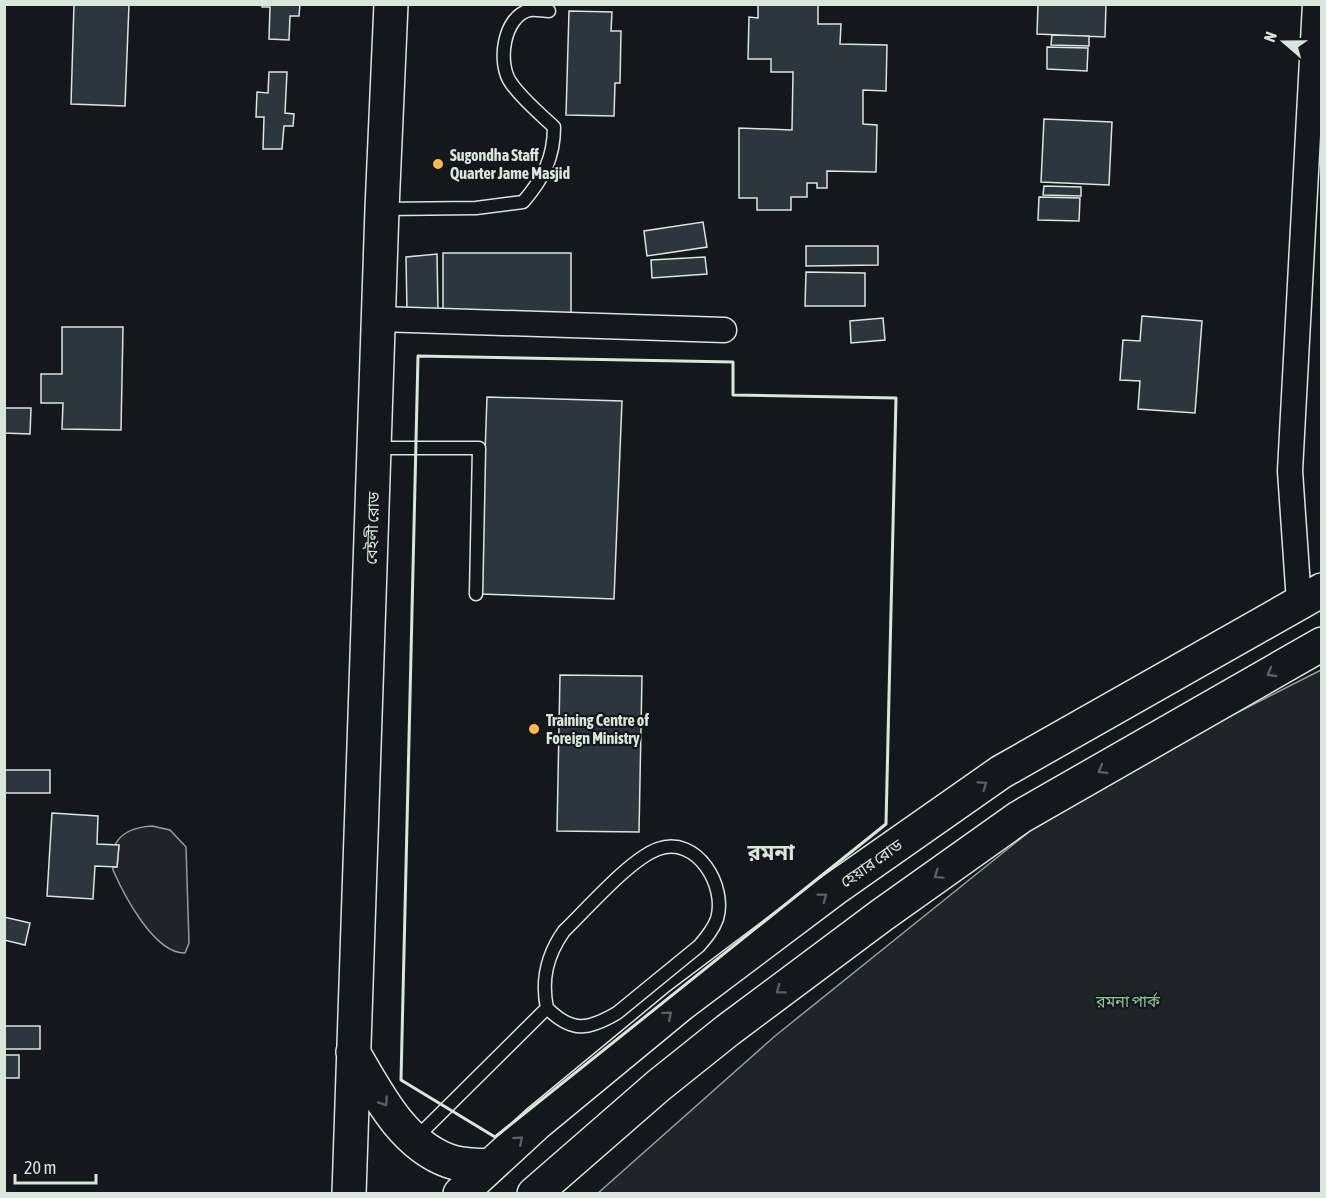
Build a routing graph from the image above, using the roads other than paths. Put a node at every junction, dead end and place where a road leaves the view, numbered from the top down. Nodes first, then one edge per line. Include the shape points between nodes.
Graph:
1 (391, 4) edge
2 (1315, 4) edge
3 (549, 11) dead end
4 (382, 209) junction
5 (379, 319) junction
6 (724, 330) dead end
7 (375, 447) junction
8 (476, 594) dead end
9 (1310, 596) edge
10 (1322, 644) edge
11 (1135, 694) junction
12 (1155, 739) junction
13 (547, 1008) junction
14 (353, 1052) junction
15 (414, 1140) junction
16 (490, 1166) junction
17 (349, 1194) edge
18 (460, 1194) edge
19 (534, 1194) edge

1 - 4 main road, বেইলী রোড
2 - 9 street via 1290,471
3 - 4 lane via 529,10 516,20 502,58 509,82 554,127 554,149 541,181 523,202 476,208
4 - 5 main road, বেইলী রোড
5 - 6 street
5 - 7 main road, বেইলী রোড
7 - 8 lane via 478,448
7 - 14 main road, বেইলী রোড
9 - 11 main road, হেয়ার রোড
10 -> 12 main road
11 - 12 main road
16 -> 11 main road, হেয়ার রোড via 680,1005 834,889 1001,772
12 -> 19 main road via 1020,817 882,915 676,1072
13 - 13 lane via 546,968 564,931 638,861 657,849 678,849 697,857 708,869 719,901 711,933 699,946 617,1013 596,1024 588,1027 566,1023
13 - 15 lane
14 -> 15 main road via 396,1120
14 - 17 main road, বেইলী রোড
15 - 16 main road via 451,1162
16 - 18 main road, হেয়ার রোড

